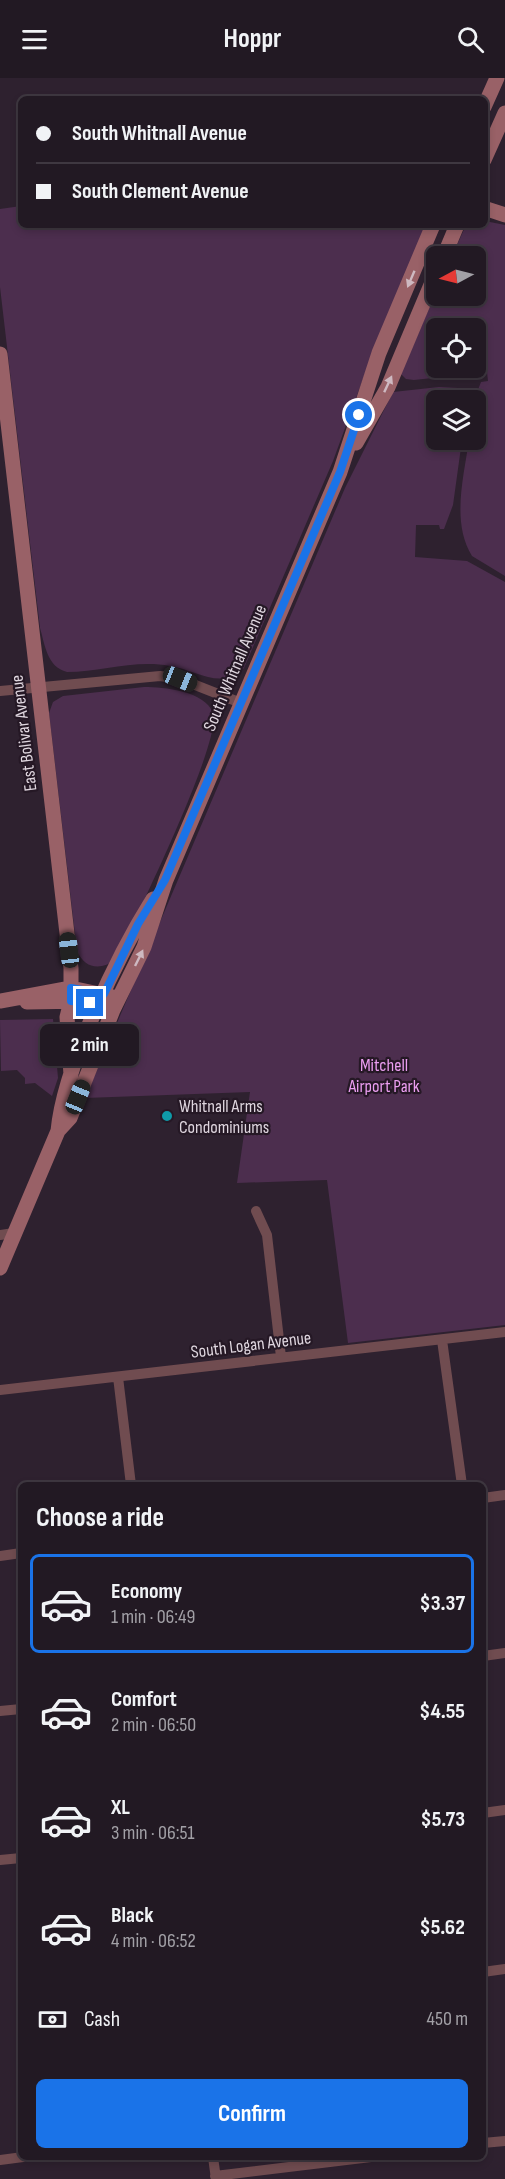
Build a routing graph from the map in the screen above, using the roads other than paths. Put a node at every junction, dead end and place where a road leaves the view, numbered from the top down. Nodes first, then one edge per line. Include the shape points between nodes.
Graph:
1 (497, 78) edge
2 (488, 98) edge
3 (505, 112) edge
4 (488, 151) edge
5 (488, 209) edge
6 (505, 215) edge
7 (433, 228) edge
8 (456, 228) edge
9 (448, 246) edge
10 (426, 297) edge
11 (0, 354) edge
12 (340, 472) junction
13 (38, 687) junction
14 (0, 691) edge
15 (241, 703) junction
16 (71, 994) junction
17 (0, 1001) edge
18 (108, 1002) junction
19 (71, 1075) junction
20 (58, 1131) junction
21 (256, 1211) dead end
22 (7, 1234) edge
23 (0, 1268) edge
24 (505, 1332) edge
25 (442, 1340) junction
26 (281, 1357) junction
27 (118, 1377) junction
28 (0, 1390) edge
29 (131, 1482) edge
30 (462, 1482) edge
31 (505, 1495) edge
32 (486, 1498) edge
33 (18, 1553) edge
34 (0, 1556) edge
35 (505, 1653) edge
36 (486, 1656) edge
37 (18, 1709) edge
38 (0, 1711) edge
39 (505, 1810) edge
40 (486, 1813) edge
41 (18, 1858) edge
42 (0, 1860) edge
43 (505, 1970) edge
44 (486, 1972) edge
45 (505, 2140) edge
46 (486, 2143) edge
47 (18, 2158) edge
48 (0, 2160) edge
49 (213, 2160) edge
50 (349, 2160) edge
51 (216, 2178) edge

1 - 2 street
3 - 4 street
5 - 6 street
7 -> 12 street, South Whitnall Avenue via 379,353
8 - 9 street
12 -> 10 street, South Whitnall Avenue via 388,387
11 - 13 street, East Bolivar Avenue
12 - 15 street, South Whitnall Avenue
13 - 14 street
13 - 15 street via 160,676 180,679
13 - 16 street, East Bolivar Avenue
15 - 18 street, South Whitnall Avenue via 165,880 144,947
16 - 17 street via 26,1002 22,998
16 - 18 street
16 - 19 street, East Bolivar Avenue
18 - 19 street, South Whitnall Avenue
18 - 20 street, South Whitnall Avenue via 70,1118
19 - 20 street, South Whitnall Avenue
20 - 22 street, South Whitnall Avenue
21 - 26 street via 267,1234
22 - 23 street, South Whitnall Avenue
24 - 25 street, South Logan Avenue
25 - 26 street, South Logan Avenue
25 - 30 street
26 - 27 street, South Logan Avenue
27 - 28 street, South Logan Avenue
27 - 29 street
31 - 32 street
33 - 34 street
35 - 36 street
37 - 38 street
39 - 40 street
41 - 42 street
43 - 44 street
45 - 46 street
47 - 48 street
49 - 51 street
50 - 51 street

